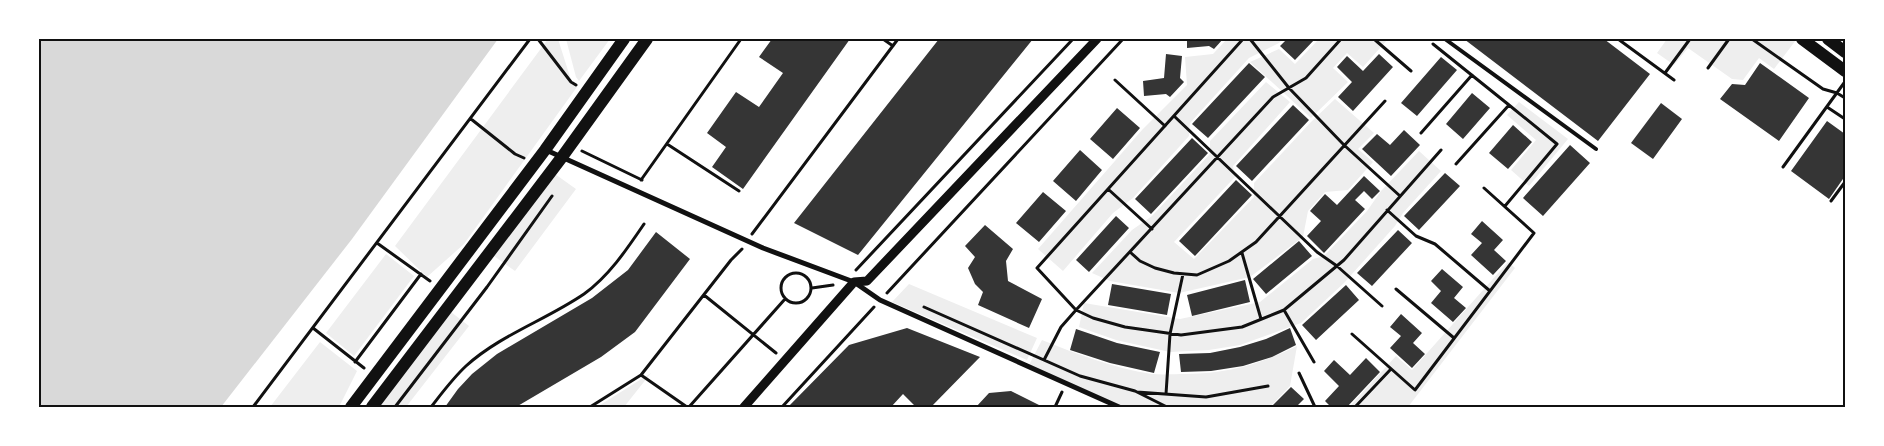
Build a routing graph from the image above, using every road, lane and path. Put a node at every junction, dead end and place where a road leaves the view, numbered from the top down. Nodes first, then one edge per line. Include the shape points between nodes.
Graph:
1 (530, 39) edge
2 (538, 39) edge
3 (624, 39) edge
4 (647, 39) edge
5 (741, 39) edge
6 (883, 39) edge
7 (898, 39) edge
8 (1073, 39) edge
9 (1097, 39) edge
10 (1122, 39) edge
11 (1243, 39) edge
12 (1250, 39) edge
13 (1341, 39) edge
14 (1374, 39) edge
15 (1445, 39) edge
16 (1618, 39) edge
17 (1690, 39) edge
18 (1729, 39) edge
19 (1752, 39) edge
20 (1802, 39) edge
21 (1828, 39) edge
22 (1433, 44) dead end
23 (893, 46) junction
24 (1845, 52) edge
25 (1708, 68) dead end
26 (1411, 70) dead end
27 (1845, 71) edge
28 (1665, 73) junction
29 (1472, 75) junction
30 (1115, 80) dead end
31 (1674, 80) dead end
32 (1845, 81) edge
33 (1289, 88) junction
34 (1837, 92) junction
35 (586, 93) junction
36 (1845, 98) edge
37 (1385, 101) dead end
38 (1509, 105) junction
39 (1827, 106) junction
40 (1174, 116) junction
41 (470, 119) junction
42 (1845, 119) edge
43 (1165, 126) junction
44 (1421, 133) dead end
45 (589, 144) dead end
46 (666, 144) junction
47 (1344, 145) junction
48 (545, 150) junction
49 (1441, 150) dead end
50 (1596, 150) dead end
51 (562, 157) junction
52 (1217, 158) junction
53 (535, 163) junction
54 (575, 164) junction
55 (1456, 164) dead end
56 (1783, 168) dead end
57 (641, 180) dead end
58 (1845, 182) edge
59 (1484, 188) dead end
60 (1108, 189) junction
61 (739, 191) dead end
62 (553, 194) dead end
63 (1400, 196) junction
64 (1831, 200) dead end
65 (1505, 206) junction
66 (1387, 210) junction
67 (1279, 217) junction
68 (644, 224) dead end
69 (1152, 229) junction
70 (752, 234) dead end
71 (750, 242) junction
72 (377, 243) junction
73 (1130, 252) junction
74 (1242, 252) junction
75 (1337, 266) junction
76 (421, 274) junction
77 (1183, 274) junction
78 (850, 281) junction
79 (440, 288) junction
80 (1396, 289) dead end
81 (832, 291) dead end
82 (1490, 291) junction
83 (704, 295) junction
84 (785, 299) junction
85 (880, 300) junction
86 (1382, 306) dead end
87 (1076, 310) junction
88 (1284, 310) junction
89 (1261, 319) junction
90 (313, 328) junction
91 (1170, 334) junction
92 (1352, 334) dead end
93 (754, 335) junction
94 (1454, 338) junction
95 (783, 346) dead end
96 (777, 353) junction
97 (770, 360) dead end
98 (1044, 360) dead end
99 (355, 362) junction
100 (1314, 362) dead end
101 (1391, 369) junction
102 (1299, 373) dead end
103 (641, 375) junction
104 (374, 376) junction
105 (1066, 383) junction
106 (1268, 386) dead end
107 (1136, 391) dead end
108 (1166, 394) junction
109 (254, 407) edge
110 (351, 407) edge
111 (372, 407) edge
112 (395, 407) edge
113 (432, 407) edge
114 (590, 407) edge
115 (688, 407) edge
116 (744, 407) edge
117 (782, 407) edge
118 (1055, 407) edge
119 (1118, 407) edge
120 (1315, 407) edge
121 (1355, 407) edge

1 - 41 path
2 - 35 path via 571,82
3 - 35 main road
4 - 51 main road
5 - 46 path
6 - 23 path
7 - 23 path
8 - 78 path
9 - 78 street via 866,281
10 - 85 path
11 - 40 path
12 - 33 path
13 - 33 path via 1306,78
14 - 26 path
15 - 50 lane
16 - 28 path
17 - 28 path
18 - 25 path
19 - 34 path via 1823,89
20 - 27 main road
21 - 24 main road
22 - 29 path
23 - 70 path
28 - 31 path
29 - 38 path
29 - 44 path
30 - 43 path
32 - 34 path
33 - 47 path
33 - 52 path via 1274,97
34 - 36 path
34 - 39 path
35 - 48 main road
37 - 47 path
38 - 55 path
38 - 65 path via 1557,144
39 - 42 path
39 - 56 path
40 - 43 path
40 - 52 path
41 - 53 path via 515,154
41 - 72 path
43 - 60 path
45 - 54 path
46 - 57 path
46 - 61 path
47 - 63 path
47 - 67 path
48 - 51 street
48 - 53 main road
49 - 63 path
51 - 54 street
51 - 111 main road
52 - 67 path
52 - 69 path
53 - 79 main road
54 - 71 street
58 - 64 path
59 - 65 path
60 - 69 path
60 - 87 path via 1037,268
62 - 112 path
63 - 66 path
65 - 82 path via 1534,233
66 - 75 path
66 - 82 path via 1416,236 1435,244
67 - 74 path
67 - 75 path via 1316,252
68 - 113 path via 616,264 585,293 492,346 466,366
69 - 73 path
71 - 78 street
71 - 83 path via 731,260
72 - 76 path
72 - 90 path
73 - 77 path via 1155,268
73 - 87 path
74 - 77 path via 1197,275
74 - 89 path
75 - 86 path
75 - 88 path
76 - 79 path
76 - 99 path
77 - 91 path
78 - 81 path
78 - 85 street
78 - 116 street
79 - 104 main road
80 - 94 path
82 - 94 path
83 - 93 path
83 - 103 path
84 - 84 path via 800,303 808,298 812,288 806,275 791,273 782,280 780,290
84 - 93 path
85 - 105 street
85 - 117 path
87 - 91 path via 1125,327
87 - 98 path via 1061,326
88 - 89 path
88 - 100 path
89 - 91 path via 1242,327
90 - 99 path
90 - 109 path
91 - 108 path
92 - 101 path
93 - 96 path
93 - 115 path
94 - 101 path via 1414,390
95 - 96 path
96 - 97 path
99 - 104 path
101 - 121 path
102 - 120 path
103 - 114 path
103 - 115 path
104 - 110 main road
105 - 118 path
105 - 119 street
106 - 108 path via 1206,397
107 - 108 path

